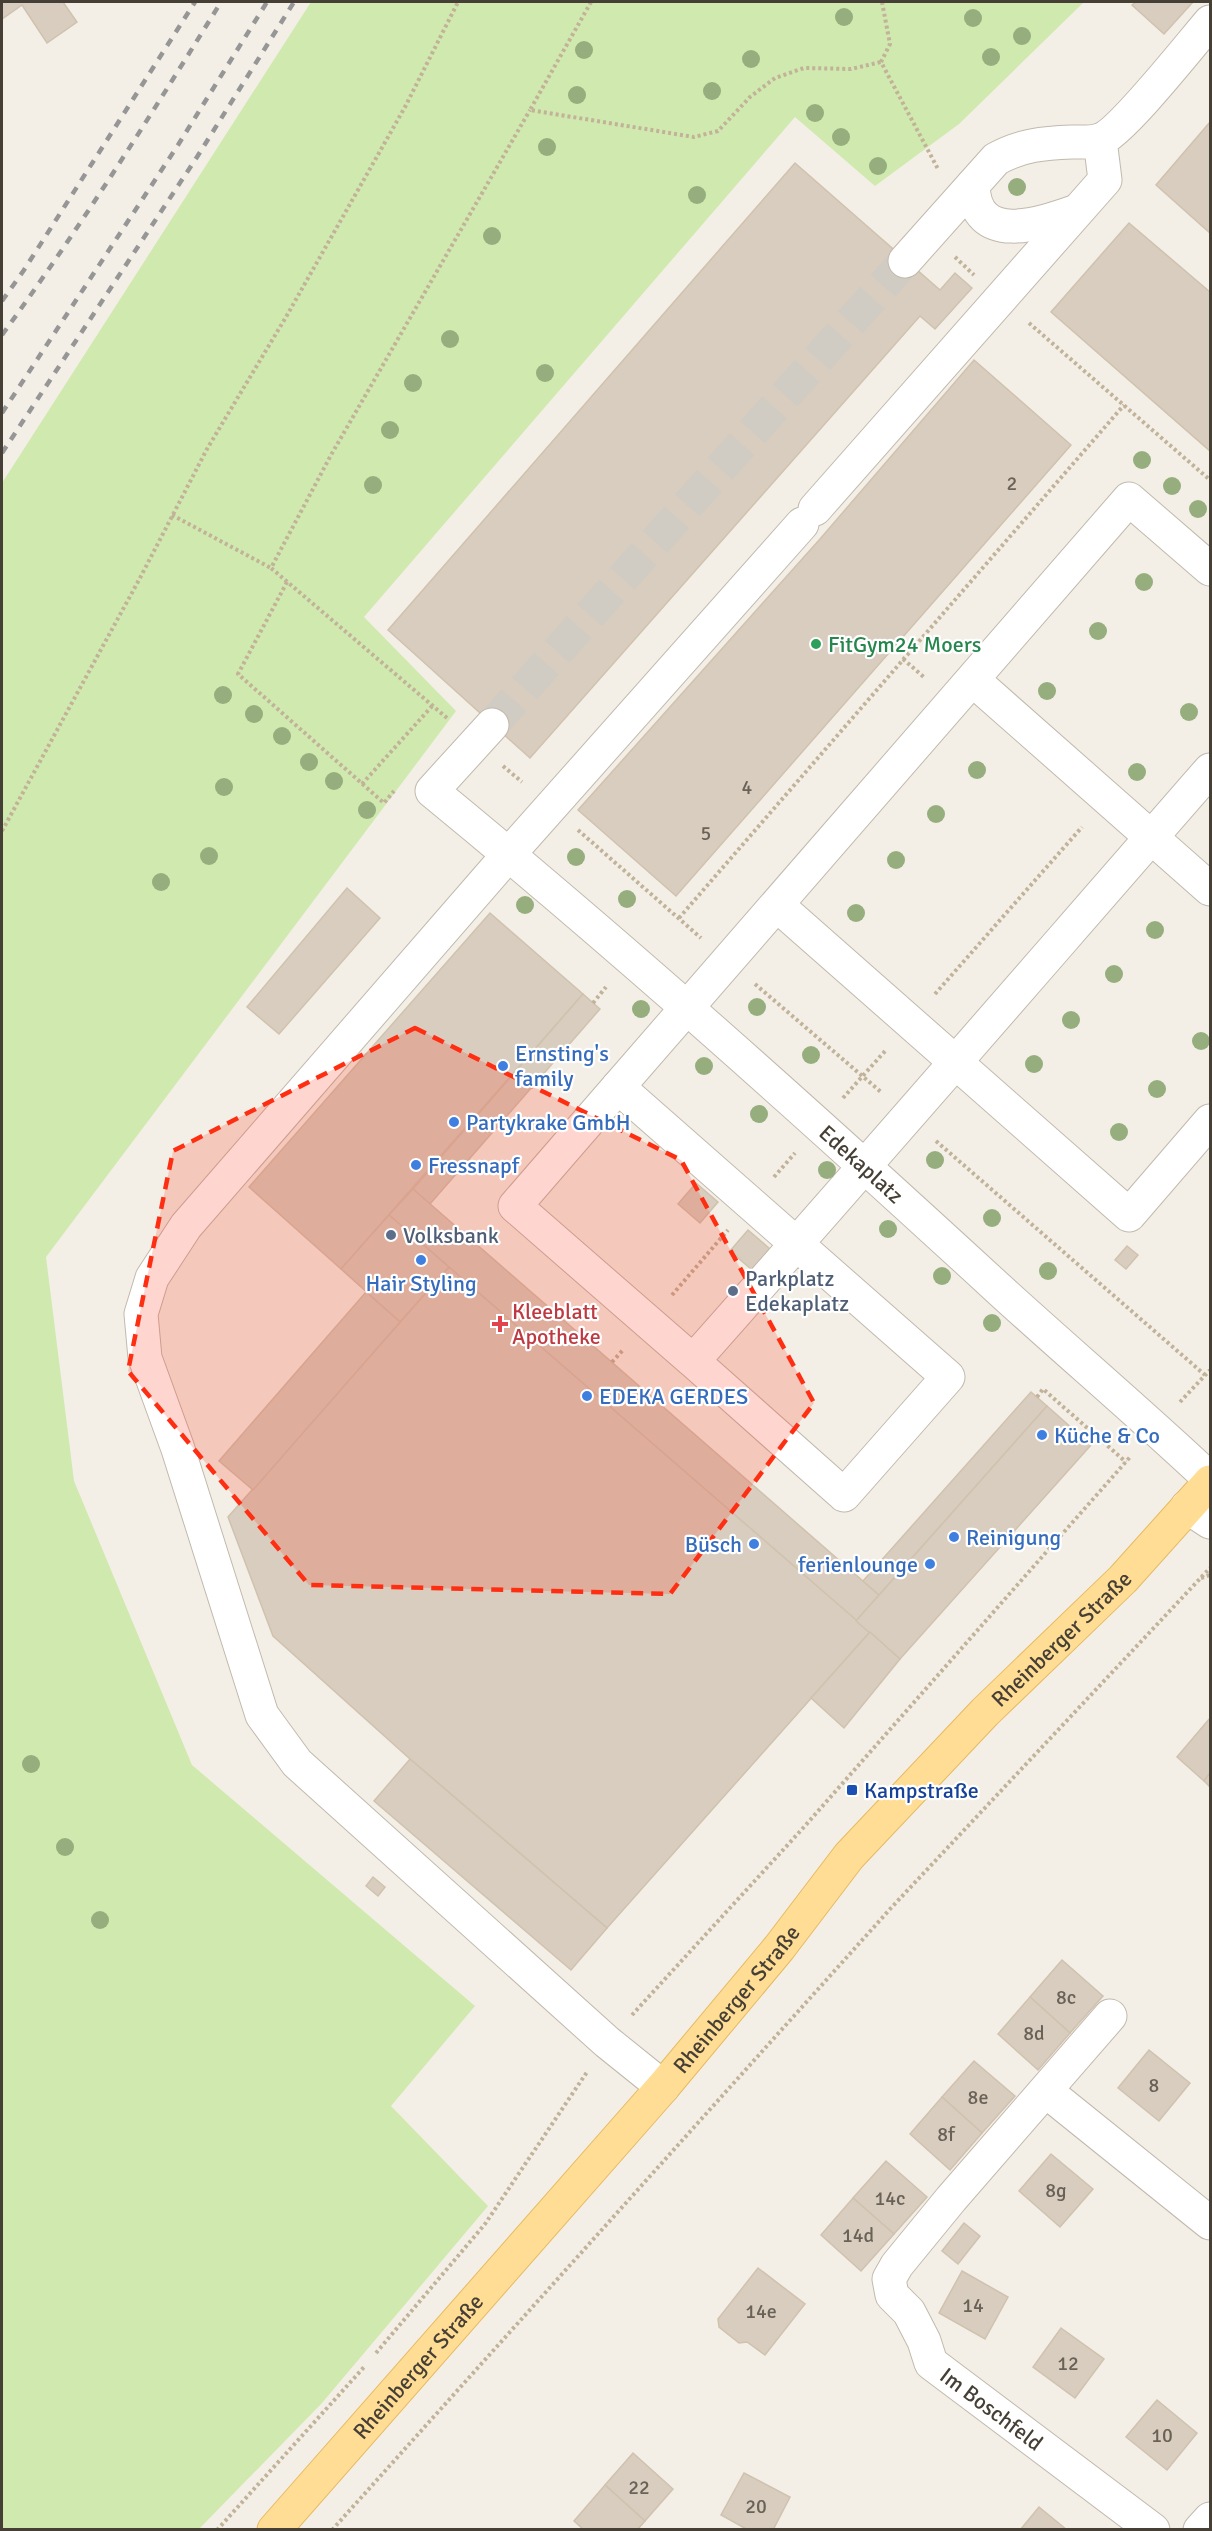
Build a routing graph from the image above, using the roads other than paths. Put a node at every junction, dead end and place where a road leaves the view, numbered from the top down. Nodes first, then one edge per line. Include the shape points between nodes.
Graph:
1 (1210, 22) edge
2 (1100, 140) junction
3 (973, 184) junction
4 (1077, 211) junction
5 (905, 261) tunnel mouth
6 (1210, 569) edge
7 (973, 680) junction
8 (484, 734) tunnel mouth
9 (1210, 770) edge
10 (1151, 837) junction
11 (509, 854) junction
12 (1210, 889) edge
13 (777, 905) junction
14 (686, 1009) junction
15 (955, 1062) junction
16 (618, 1087) junction
17 (1210, 1121) edge
18 (866, 1166) junction
19 (798, 1243) junction
20 (693, 1361) junction
21 (1210, 1480) edge
22 (1199, 1515) edge
23 (1110, 2016) dead end
24 (663, 2087) junction
25 (1046, 2091) junction
26 (1210, 2223) edge
27 (1210, 2519) edge
28 (274, 2529) edge
29 (1153, 2529) edge
30 (1200, 2529) edge

1 - 2 street via 1134,110
2 - 3 street via 1034,144 1013,150 996,159
2 - 4 street via 1105,180
3 - 4 street via 974,200 994,224 1040,224
3 - 5 street
4 - 11 street
6 - 7 street via 1129,499
7 - 10 street
7 - 13 street
8 - 11 street, Edekaplatz via 432,791
9 - 10 street
10 - 12 street
10 - 15 street
11 - 14 street, Edekaplatz
11 - 24 street via 186,1226 152,1278 141,1314 145,1359 178,1449 262,1715 297,1763 607,2042
13 - 14 street
13 - 15 street
14 - 16 street
14 - 18 street, Edekaplatz
15 - 17 street via 1129,1215
15 - 18 street
16 - 19 street
16 - 20 street via 515,1206
18 - 19 street
18 - 21 street, Edekaplatz
19 - 20 street
19 - 20 street via 948,1377 844,1495
21 - 22 main road, Rheinberger Straße
22 - 24 main road, Rheinberger Straße via 1122,1579 890,1810
23 - 25 street, Im Boschfeld
24 - 28 main road, Rheinberger Straße
25 - 26 street
25 - 29 street, Im Boschfeld via 897,2265 889,2279 892,2295 909,2312 931,2363
27 - 30 street

